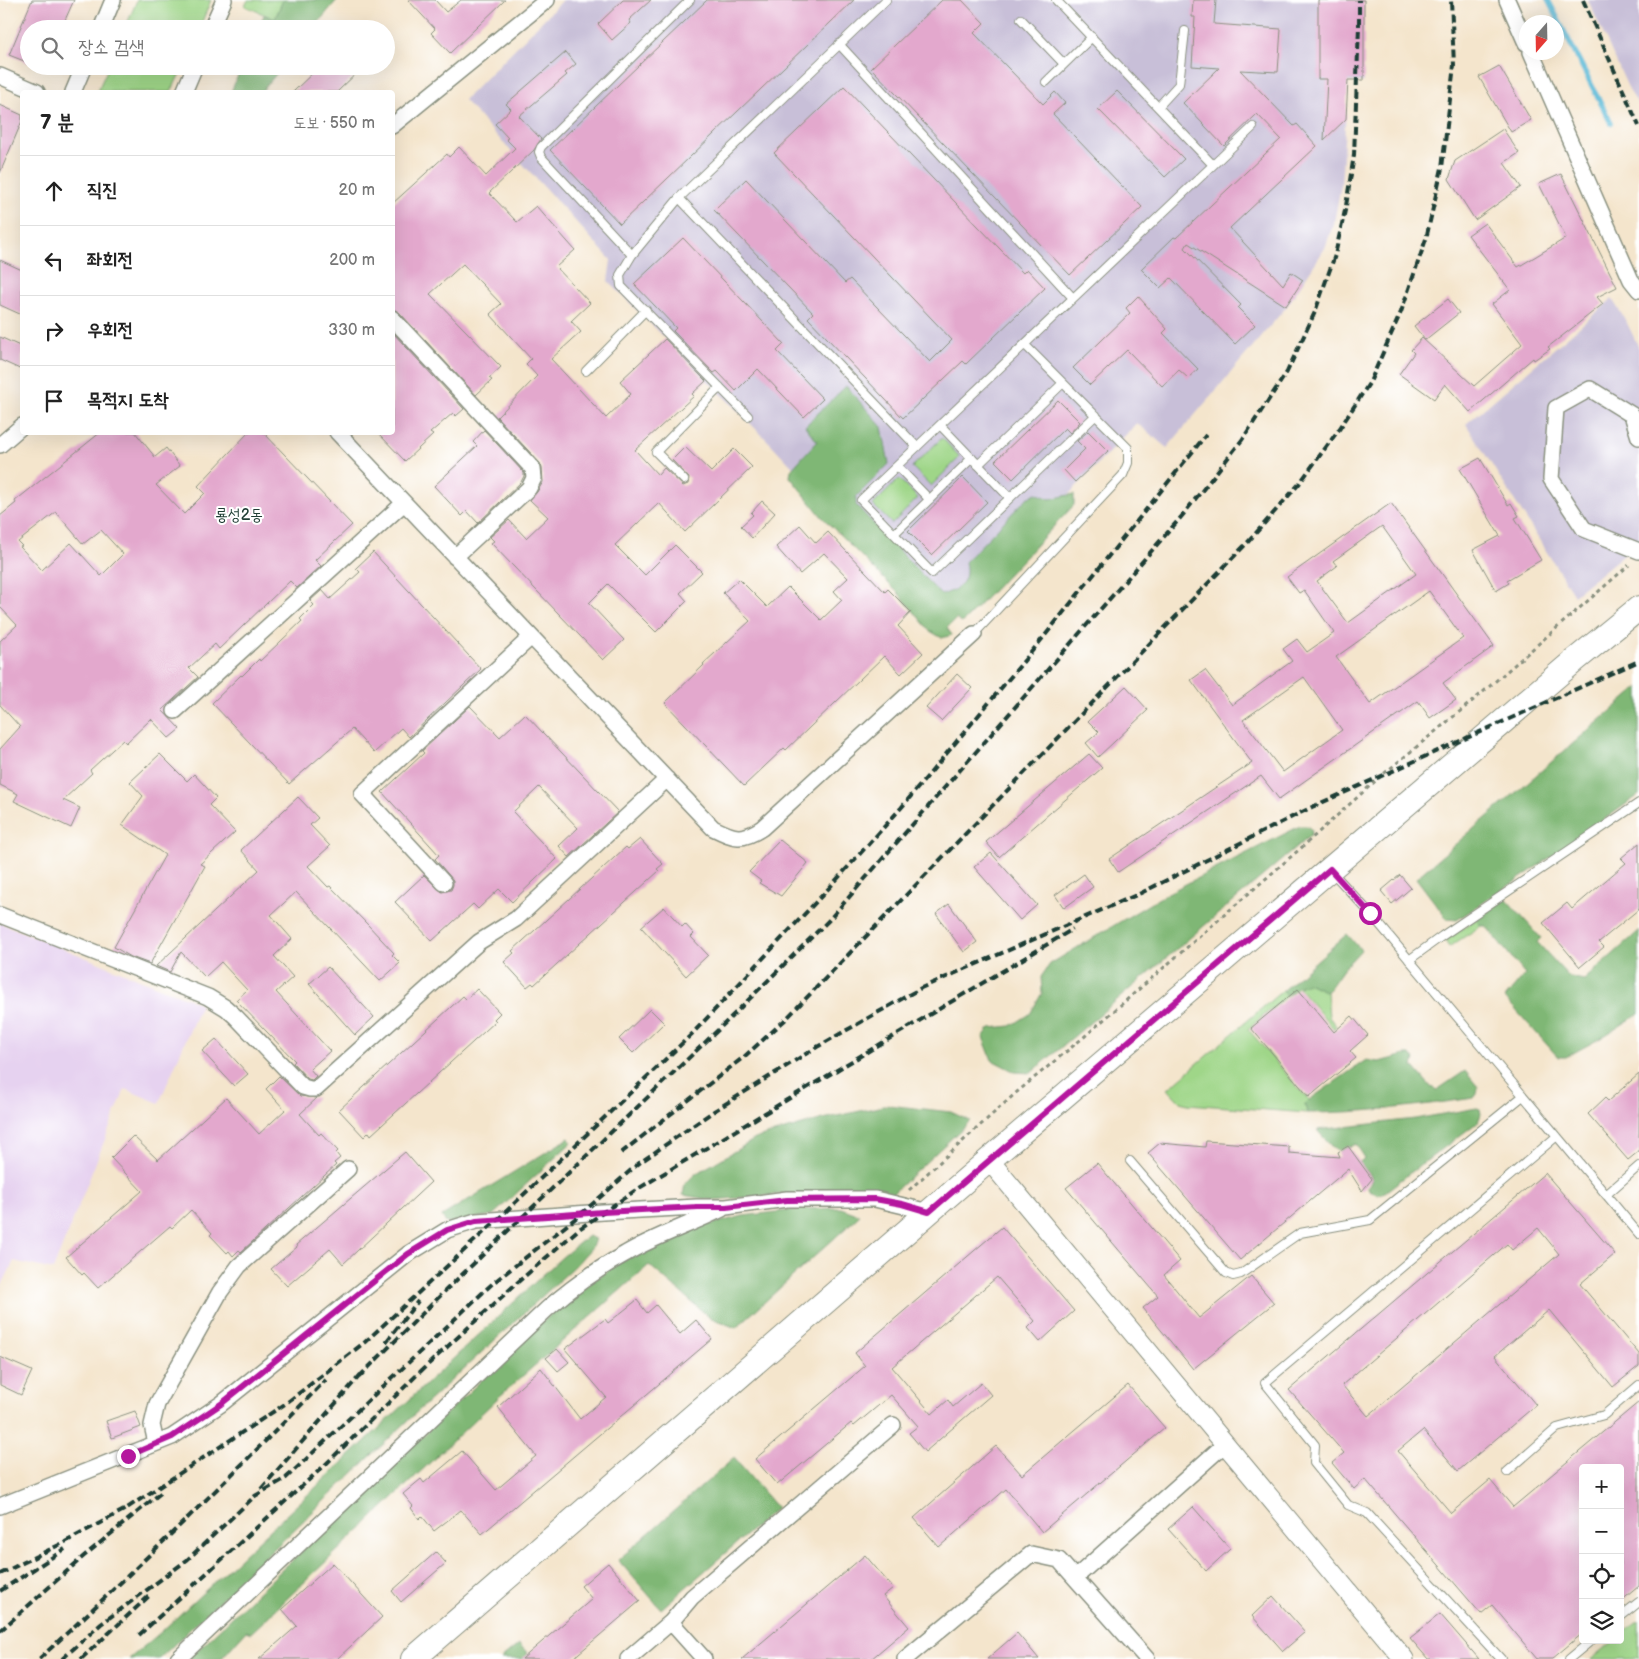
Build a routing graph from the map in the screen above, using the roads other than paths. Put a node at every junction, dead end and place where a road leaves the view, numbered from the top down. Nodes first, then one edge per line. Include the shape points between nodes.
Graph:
1 (113, 0) edge
2 (224, 0) edge
3 (547, 0) edge
4 (690, 0) edge
5 (886, 0) edge
6 (1056, 0) edge
7 (1507, 0) edge
8 (1021, 19) dead end
9 (104, 20) edge
10 (215, 20) edge
11 (1519, 27) edge
12 (1185, 31) dead end
13 (1092, 37) junction
14 (838, 44) junction
15 (1534, 60) edge
16 (1064, 64) junction
17 (80, 75) edge
18 (191, 75) edge
19 (0, 76) edge
20 (1046, 82) dead end
21 (32, 90) edge
22 (74, 90) edge
23 (185, 90) edge
24 (1158, 107) junction
25 (395, 124) edge
26 (1253, 127) dead end
27 (1213, 165) junction
28 (679, 198) junction
29 (632, 255) junction
30 (1639, 290) edge
31 (1073, 298) junction
32 (646, 310) junction
33 (395, 321) edge
34 (1025, 345) junction
35 (586, 371) dead end
36 (1063, 383) junction
37 (720, 387) junction
38 (1096, 415) junction
39 (748, 416) dead end
40 (940, 425) junction
41 (20, 428) edge
42 (340, 435) edge
43 (1639, 437) edge
44 (0, 445) edge
45 (917, 447) junction
46 (972, 458) junction
47 (978, 465) junction
48 (897, 466) junction
49 (684, 480) dead end
50 (1010, 498) junction
51 (929, 499) junction
52 (404, 503) junction
53 (894, 534) junction
54 (455, 557) junction
55 (1635, 557) edge
56 (1639, 608) edge
57 (974, 634) joint
58 (531, 637) junction
59 (175, 711) dead end
60 (667, 779) junction
61 (1639, 803) edge
62 (1330, 869) junction
63 (444, 883) dead end
64 (0, 915) edge
65 (1409, 960) junction
66 (1523, 1096) junction
67 (1557, 1136) junction
68 (989, 1160) junction
69 (1130, 1161) dead end
70 (1639, 1166) edge
71 (348, 1169) dead end
72 (1606, 1194) junction
73 (726, 1207) junction
74 (929, 1212) junction
75 (1639, 1234) edge
76 (1639, 1386) edge
77 (893, 1425) dead end
78 (156, 1443) junction
79 (1225, 1444) junction
80 (1507, 1472) dead end
81 (0, 1506) edge
82 (1075, 1578) junction
83 (1639, 1602) edge
84 (1624, 1614) edge
85 (671, 1622) junction
86 (1587, 1644) edge
87 (178, 1659) edge
88 (413, 1659) edge
89 (628, 1659) edge
90 (704, 1659) edge
91 (905, 1659) edge
92 (1147, 1659) edge
93 (1404, 1659) edge
94 (1501, 1659) edge
95 (1569, 1659) edge

1 - 9 street
2 - 10 street
3 - 25 street
4 - 29 lane via 539,152
5 - 14 lane
6 - 13 lane
7 - 11 street
8 - 16 lane
12 - 24 lane via 1179,84
13 - 16 lane
13 - 24 lane
14 - 28 lane
14 - 31 lane
15 - 30 street via 1631,280
16 - 20 lane
17 - 22 street
18 - 23 street
19 - 21 street
24 - 27 lane
26 - 27 lane
27 - 31 lane
28 - 29 lane
28 - 45 lane
29 - 32 lane via 620,275 621,286
31 - 34 lane
32 - 35 lane
32 - 37 lane
33 - 54 street via 533,469 534,478 528,488
34 - 36 lane
34 - 40 lane
36 - 38 lane
36 - 47 lane
37 - 39 lane
37 - 49 lane via 656,452
38 - 50 lane
38 - 57 lane via 1128,448 1128,463 1123,475
40 - 45 lane
40 - 46 lane
41 - 44 street
42 - 52 street
43 - 55 street via 1632,415 1590,389 1556,408 1551,478 1584,529
45 - 48 lane
46 - 47 lane
46 - 51 lane
47 - 50 lane
48 - 51 lane
48 - 53 lane via 861,500
50 - 53 lane via 932,573
51 - 53 lane
52 - 54 street
52 - 59 street
54 - 58 street
56 - 62 main road
57 - 60 street via 750,836 739,838 713,828
58 - 60 street
58 - 63 street via 362,794
60 - 64 street via 516,919 478,942 316,1089 303,1087 236,1017 208,997
61 - 65 lane
62 - 65 lane
62 - 68 main road
65 - 66 lane
66 - 67 lane
66 - 69 lane via 1370,1220 1300,1234 1241,1274 1233,1276 1226,1273
67 - 72 lane
67 - 94 lane via 1265,1384 1315,1445 1314,1463 1348,1505 1367,1513
68 - 74 main road
68 - 79 street
70 - 72 lane
71 - 78 street via 239,1266 220,1292 157,1404 152,1425
72 - 75 lane
73 - 74 street via 787,1200 875,1199
73 - 78 street via 476,1221 447,1230 408,1254 221,1404 172,1437
73 - 87 street via 626,1253 558,1299
74 - 88 main road
76 - 80 lane via 1604,1415 1557,1428
77 - 85 street via 692,1597
78 - 81 street
79 - 82 street
79 - 93 street
82 - 91 street via 1059,1560 1031,1554
82 - 92 street
83 - 84 lane
85 - 89 street
85 - 90 street
86 - 95 lane

